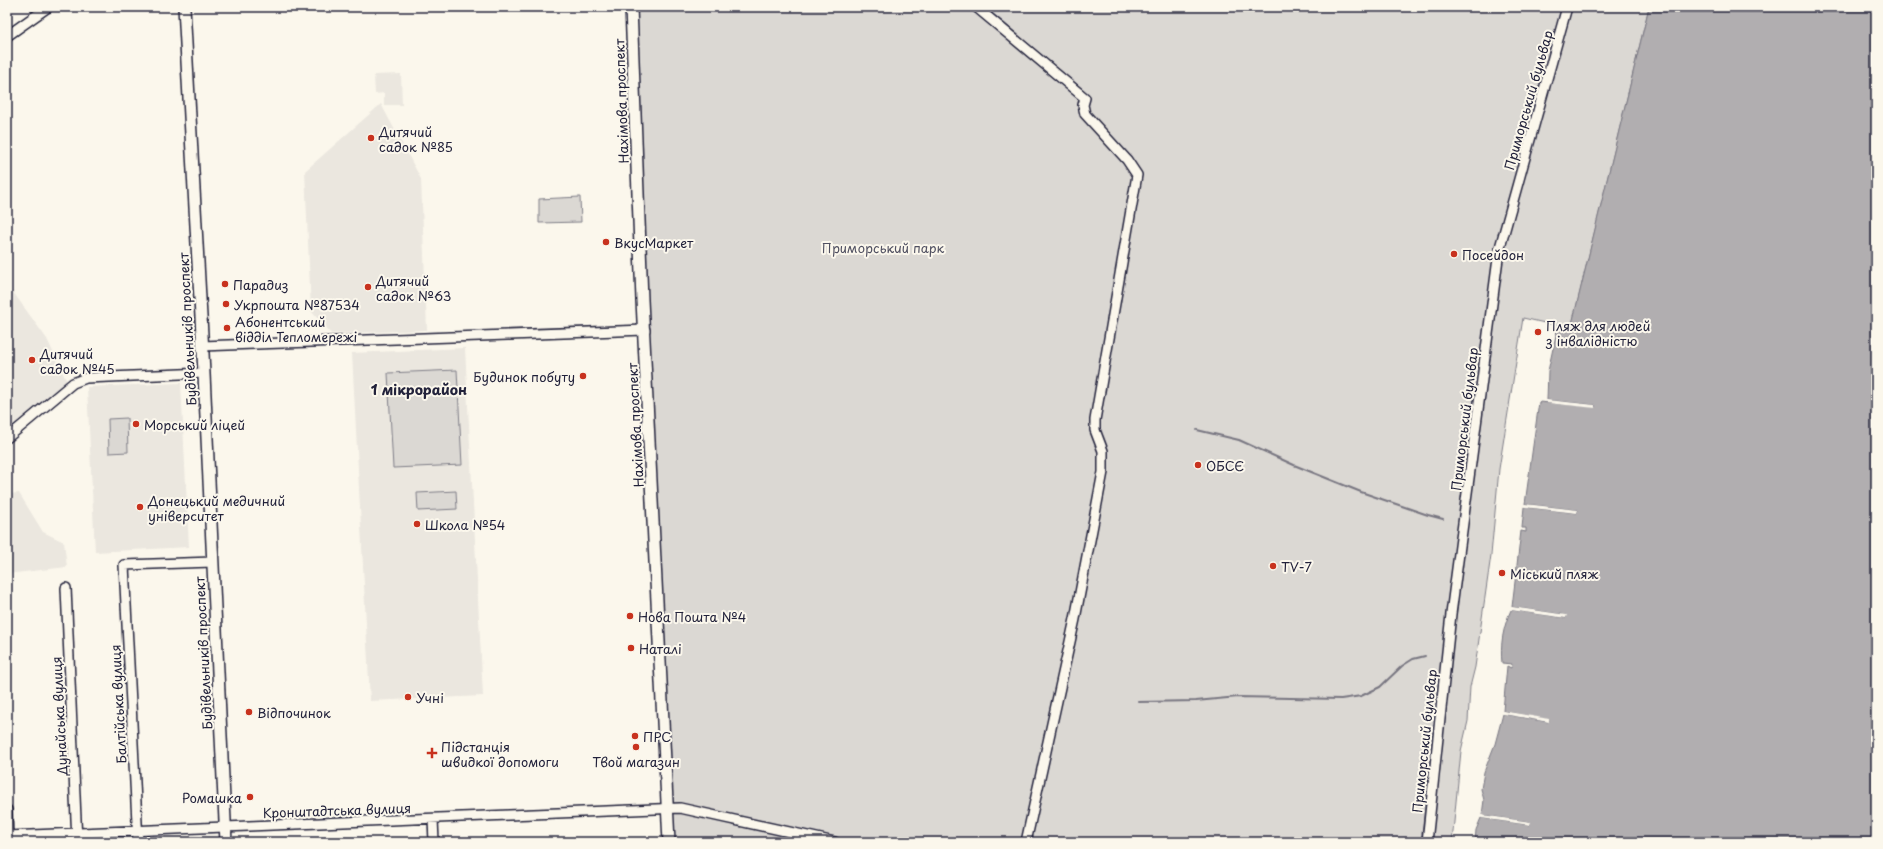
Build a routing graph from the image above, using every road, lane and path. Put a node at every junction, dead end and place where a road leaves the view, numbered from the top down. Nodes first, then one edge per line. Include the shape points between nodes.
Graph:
1 (48, 7) edge
2 (184, 7) edge
3 (631, 7) edge
4 (976, 7) edge
5 (1567, 7) edge
6 (7, 36) edge
7 (645, 330) junction
8 (202, 346) junction
9 (204, 373) junction
10 (7, 438) edge
11 (213, 562) junction
12 (66, 588) dead end
13 (667, 809) junction
14 (7, 810) edge
15 (433, 819) junction
16 (225, 827) junction
17 (138, 831) junction
18 (8, 838) edge
19 (77, 838) edge
20 (138, 842) edge
21 (226, 842) edge
22 (434, 842) edge
23 (669, 842) edge
24 (835, 842) edge
25 (1026, 842) edge
26 (1427, 842) edge

1 - 6 street
2 - 8 main road, Будівельників проспект
3 - 7 main road, Нахімова проспект
4 - 25 street via 1085,98 1085,114 1127,160 1137,175 1095,420 1095,430 1103,451 1104,472
5 - 26 street, Приморський бульвар via 1499,251 1452,607
7 - 8 street
7 - 13 main road, Нахімова проспект
8 - 9 main road, Будівельників проспект
9 - 10 street via 79,380
9 - 11 main road, Будівельників проспект
11 - 16 main road, Будівельників проспект
11 - 17 street, Балтійська вулиця via 124,565
12 - 19 street, Дунайська вулиця
13 - 15 street, Кронштадтська вулиця
13 - 23 main road, Нахімова проспект
13 - 24 street, Кронштадтська вулиця via 692,810
14 - 18 street
15 - 16 street, Кронштадтська вулиця
15 - 22 street
16 - 17 street, Кронштадтська вулиця
16 - 21 main road, Будівельників проспект
17 - 19 street, Кронштадтська вулиця
17 - 20 street, Балтійська вулиця
18 - 19 street, Кронштадтська вулиця

